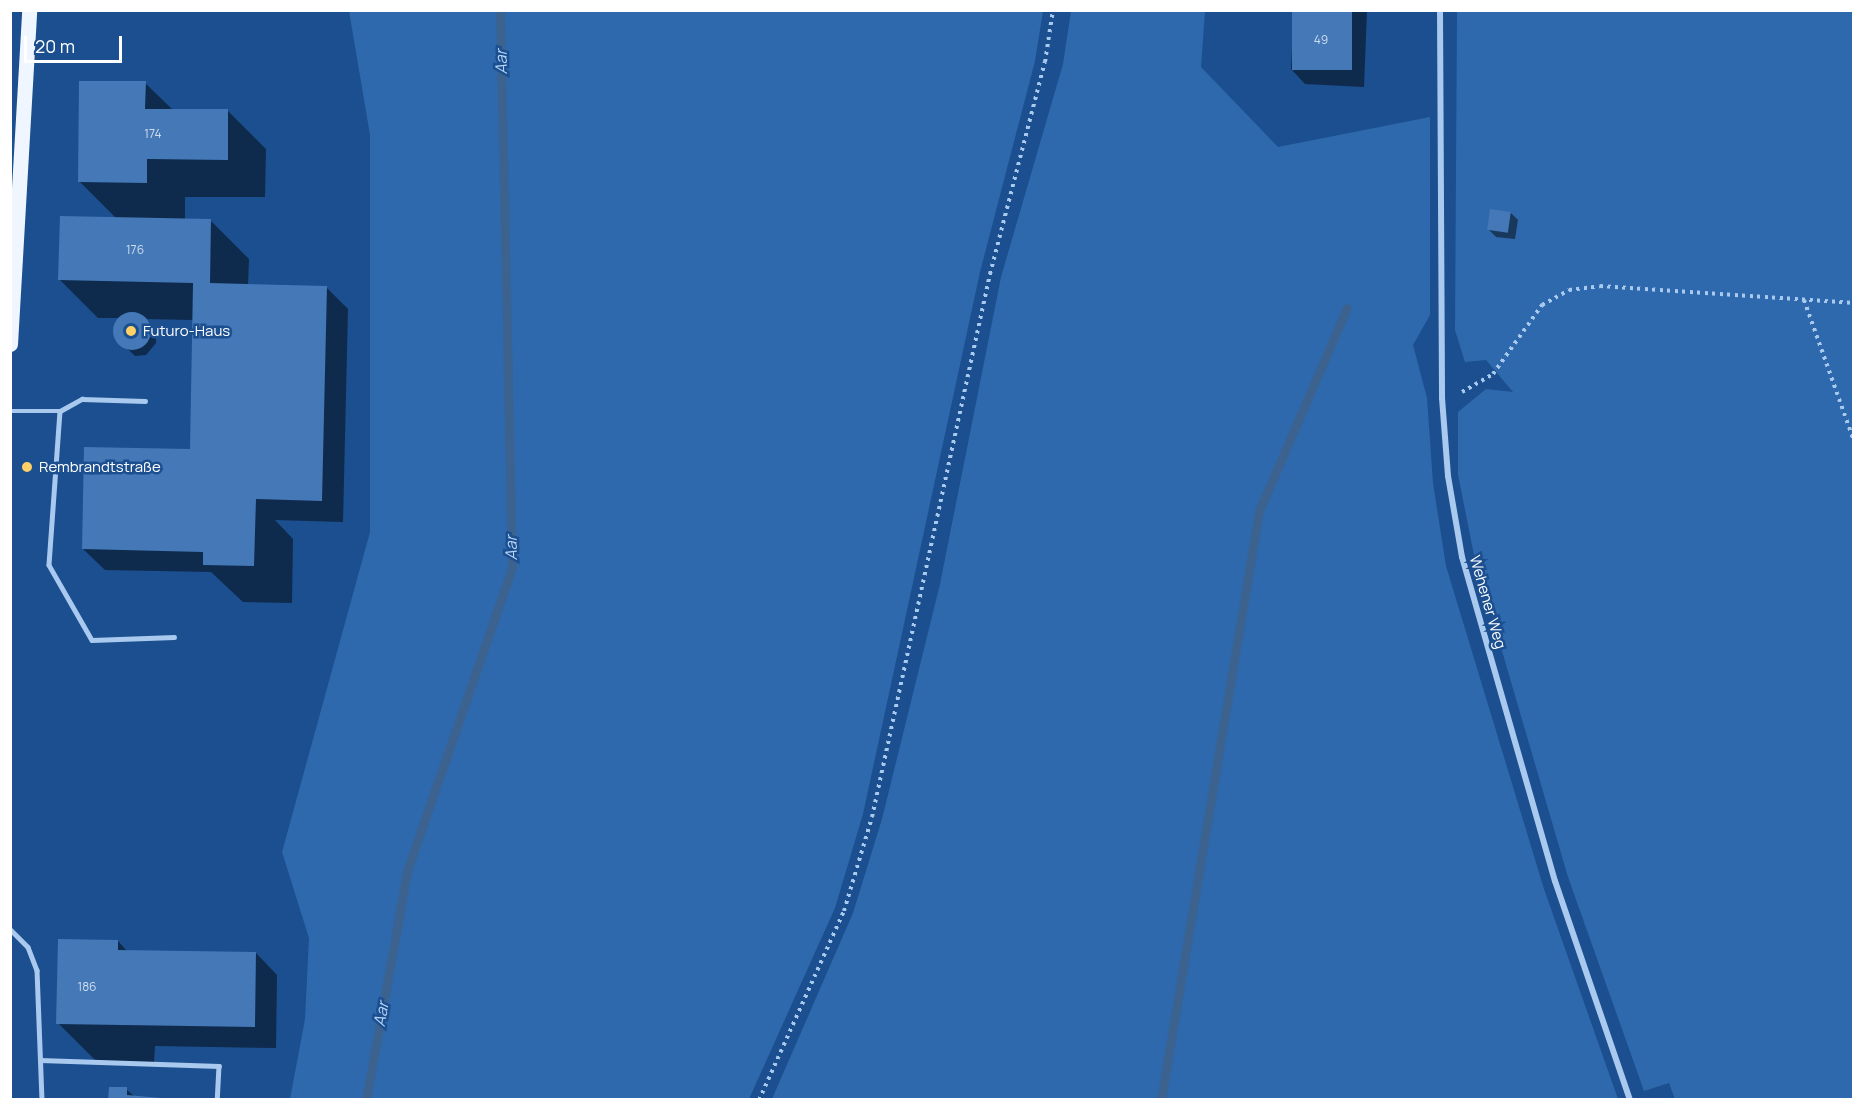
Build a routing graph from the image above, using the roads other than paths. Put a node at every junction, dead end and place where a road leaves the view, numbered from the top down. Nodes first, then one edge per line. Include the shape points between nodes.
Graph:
1 (29, 10) edge
2 (1440, 10) edge
3 (10, 344) edge
4 (145, 401) dead end
5 (10, 411) edge
6 (60, 411) junction
7 (174, 637) dead end
8 (10, 929) edge
9 (40, 1060) junction
10 (42, 1100) edge
11 (217, 1100) edge
12 (1630, 1100) edge

1 - 3 main road
2 - 12 street, Wehener Weg via 1442,398 1448,476 1462,557 1555,881
4 - 6 lane via 82,399
5 - 6 lane
6 - 7 lane via 49,565 92,640
8 - 9 lane via 28,947 37,970
9 - 10 lane
9 - 11 lane via 219,1066

